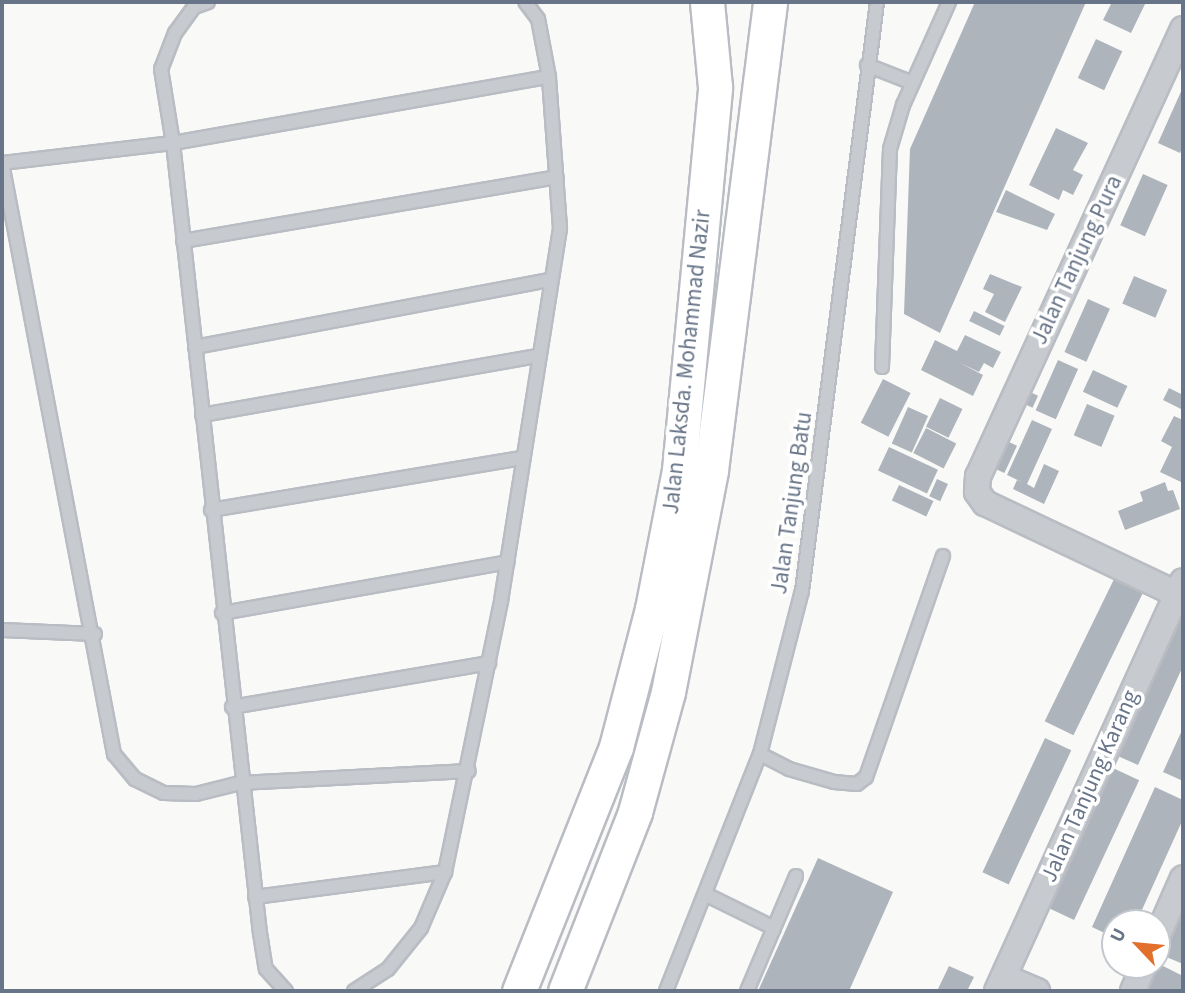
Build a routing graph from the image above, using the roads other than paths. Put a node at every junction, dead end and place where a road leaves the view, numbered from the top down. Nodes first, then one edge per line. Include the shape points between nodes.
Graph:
1 (208, 2) edge
2 (525, 2) edge
3 (707, 2) edge
4 (770, 2) edge
5 (877, 2) edge
6 (948, 2) edge
7 (1183, 29) edge
8 (867, 65) junction
9 (548, 77) junction
10 (913, 83) junction
11 (173, 143) junction
12 (2, 163) edge
13 (557, 177) junction
14 (183, 241) junction
15 (550, 280) junction
16 (195, 347) junction
17 (538, 356) junction
18 (882, 367) dead end
19 (202, 415) junction
20 (522, 458) junction
21 (211, 510) junction
22 (943, 556) dead end
23 (507, 562) junction
24 (1181, 591) edge
25 (222, 613) junction
26 (2, 630) edge
27 (94, 634) junction
28 (489, 663) junction
29 (232, 707) junction
30 (760, 754) junction
31 (469, 771) junction
32 (240, 783) junction
33 (445, 872) junction
34 (796, 876) dead end
35 (1183, 878) edge
36 (705, 894) junction
37 (256, 897) junction
38 (1169, 909) edge
39 (774, 928) junction
40 (1000, 984) edge
41 (286, 991) edge
42 (354, 991) edge
43 (519, 991) edge
44 (565, 991) edge
45 (666, 991) edge
46 (747, 991) edge
47 (1037, 991) edge

1 - 11 lane via 194,7 174,33 161,69
2 - 9 lane via 538,19
3 - 43 main road, Jalan Laksda. Mohammad Nazir via 715,88 679,470 652,609 616,747
4 - 44 main road, Jalan Laksda. Mohammad Nazir via 711,470 668,692 635,812
5 - 8 lane, Jalan Tanjung Batu
6 - 10 lane
7 - 24 street, Jalan Tanjung Pura via 978,475 976,492 985,503
8 - 10 lane
8 - 30 lane, Jalan Tanjung Batu via 846,273 802,592
9 - 11 lane
9 - 13 lane
10 - 18 lane via 890,149
11 - 12 lane
11 - 14 lane
12 - 27 lane
13 - 14 lane
13 - 15 lane via 560,228
14 - 16 lane
15 - 16 lane
15 - 17 lane
16 - 19 lane
17 - 19 lane
17 - 20 lane
19 - 21 lane
20 - 21 lane
20 - 23 lane
21 - 25 lane
22 - 30 lane via 866,777 857,784 834,782 789,769
23 - 25 lane
23 - 28 lane
24 - 40 street, Jalan Tanjung Karang
25 - 29 lane
26 - 27 lane
27 - 32 lane via 114,754 135,779 164,793 196,794
28 - 29 lane
28 - 31 lane
29 - 32 lane
30 - 36 lane, Jalan Tanjung Batu
31 - 32 lane
31 - 33 lane
32 - 37 lane
33 - 37 lane
33 - 42 lane via 421,928 388,969
34 - 39 lane
35 - 38 street
36 - 39 lane
36 - 45 lane, Jalan Tanjung Batu
37 - 41 lane via 266,969
39 - 46 lane
40 - 47 street

